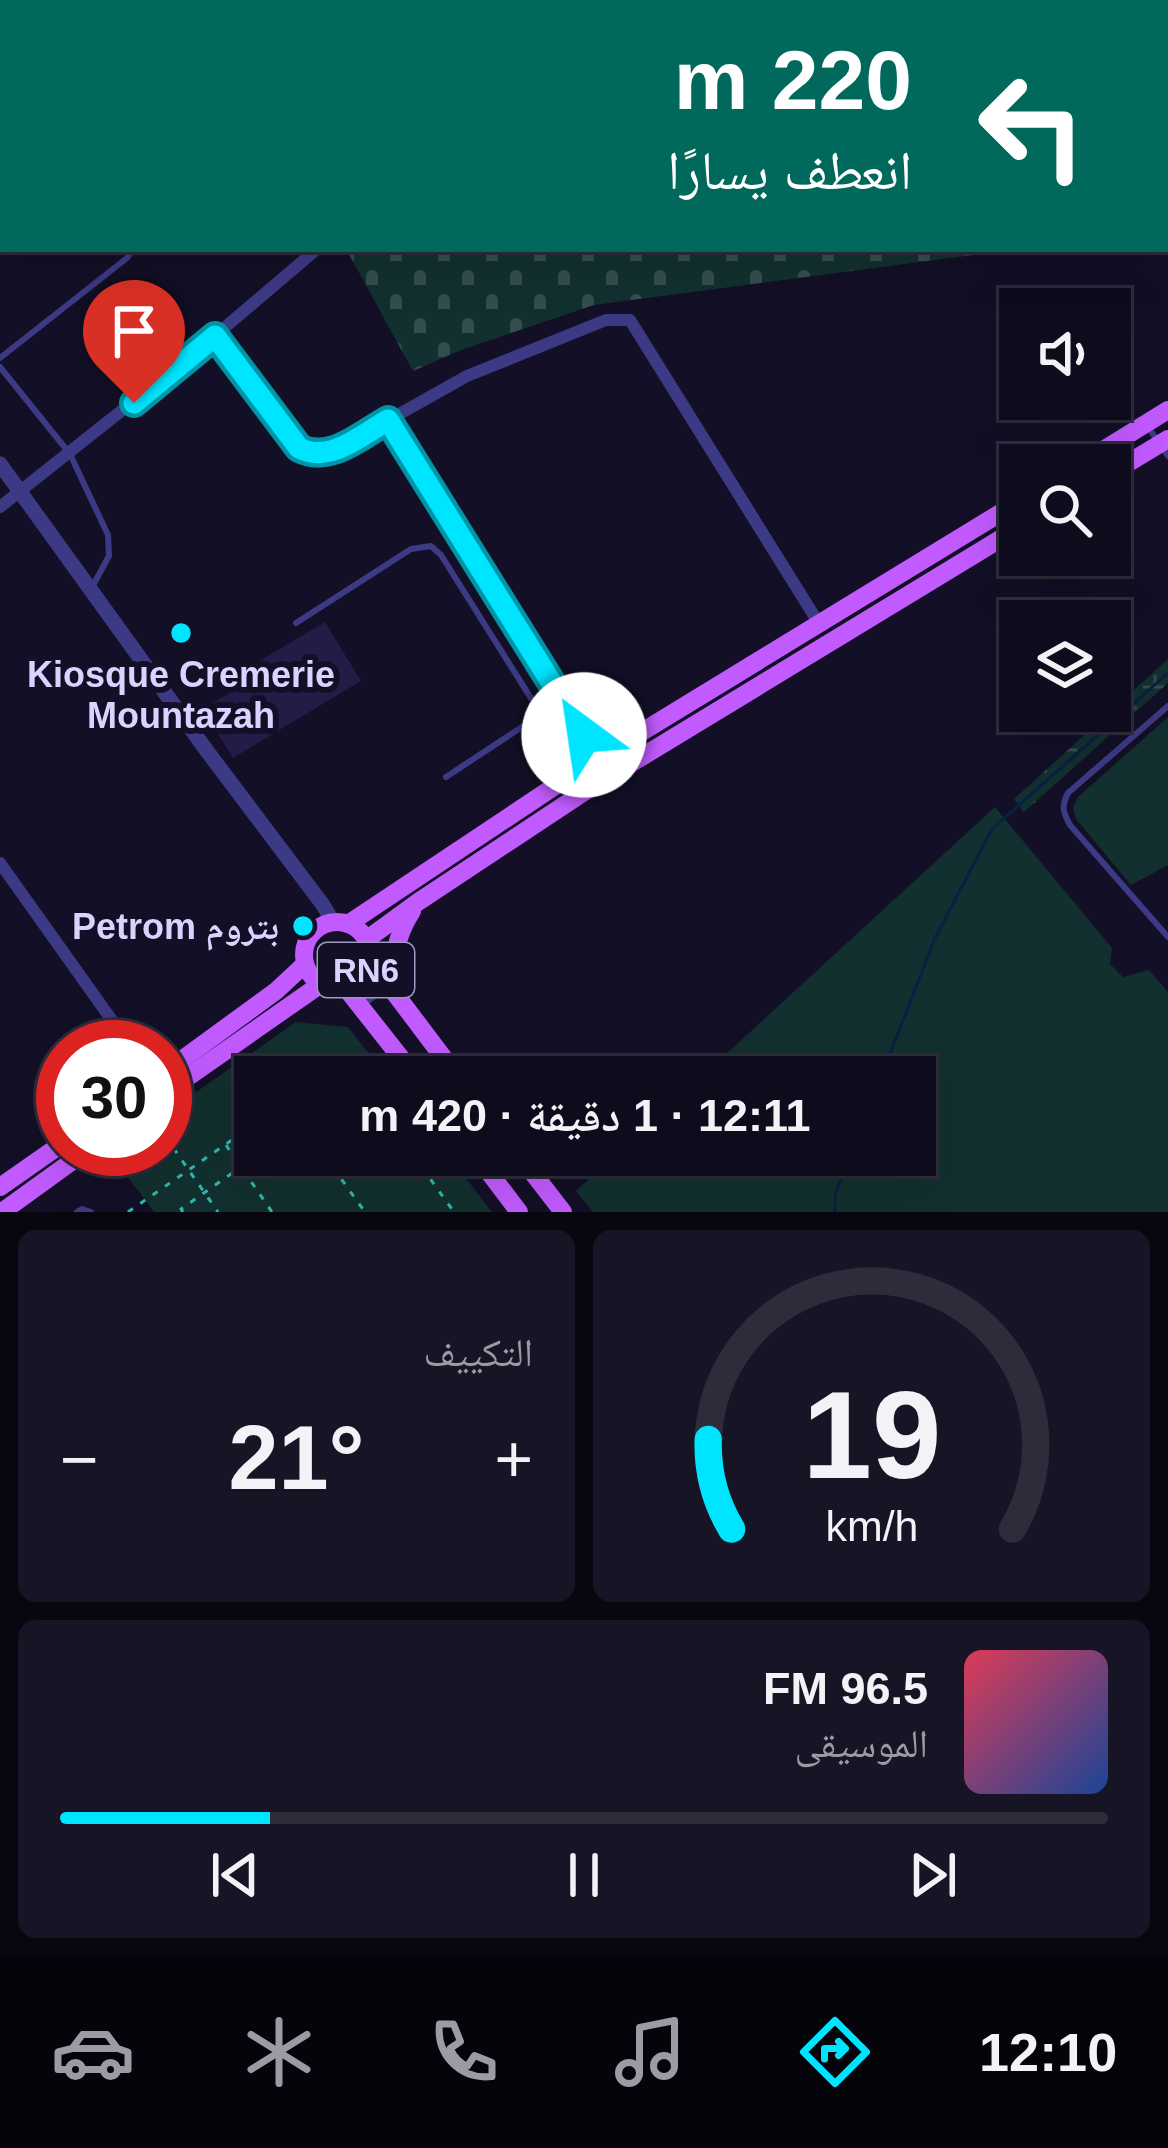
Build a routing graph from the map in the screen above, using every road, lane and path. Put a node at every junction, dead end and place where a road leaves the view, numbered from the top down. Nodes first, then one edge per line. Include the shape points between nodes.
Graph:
1 (133, 252) edge
2 (313, 252) edge
3 (215, 336) junction
4 (0, 358) edge
5 (0, 368) edge
6 (1168, 410) edge
7 (388, 420) junction
8 (1146, 424) junction
9 (1126, 436) junction
10 (1113, 444) edge
11 (1165, 447) edge
12 (70, 454) junction
13 (1138, 457) junction
14 (1131, 461) edge
15 (0, 464) edge
16 (20, 491) junction
17 (0, 507) edge
18 (999, 513) edge
19 (999, 540) edge
20 (91, 589) junction
21 (845, 606) junction
22 (818, 622) junction
23 (296, 623) dead end
24 (860, 623) junction
25 (799, 633) junction
26 (812, 652) junction
27 (1168, 706) edge
28 (540, 715) junction
29 (572, 768) junction
30 (446, 778) dead end
31 (584, 792) junction
32 (0, 863) edge
33 (418, 902) junction
34 (376, 904) junction
35 (390, 922) junction
36 (340, 923) junction
37 (1168, 938) edge
38 (368, 950) junction
39 (305, 964) junction
40 (320, 984) junction
41 (345, 987) junction
42 (392, 992) junction
43 (282, 998) junction
44 (360, 1005) junction
45 (112, 1020) edge
46 (192, 1055) edge
47 (400, 1056) edge
48 (442, 1056) edge
49 (192, 1071) edge
50 (234, 1139) edge
51 (226, 1145) junction
52 (234, 1158) edge
53 (36, 1162) edge
54 (192, 1170) edge
55 (234, 1172) edge
56 (192, 1174) edge
57 (51, 1176) edge
58 (182, 1176) edge
59 (246, 1176) edge
60 (340, 1176) edge
61 (428, 1176) edge
62 (492, 1176) edge
63 (535, 1176) edge
64 (0, 1187) edge
65 (205, 1193) junction
66 (2, 1212) edge
67 (77, 1212) edge
68 (92, 1212) edge
69 (128, 1212) edge
70 (183, 1212) edge
71 (218, 1212) edge
72 (272, 1212) edge
73 (365, 1212) edge
74 (454, 1212) edge
75 (519, 1212) edge
76 (563, 1212) edge

1 - 4 lane
2 - 3 street
3 - 7 street via 312,455
3 - 12 street
5 - 12 lane
6 - 8 main road
7 - 22 street via 554,340 605,320 631,320
7 - 29 street via 583,730
8 - 9 main road
8 - 11 lane
9 - 10 main road
9 - 13 street
11 - 13 main road
12 - 16 street
12 - 20 lane via 110,545
13 - 14 main road
15 - 16 street
16 - 17 street
16 - 20 street
18 - 21 main road
19 - 24 main road
20 - 36 street
21 - 22 main road
21 - 24 main road
22 - 25 main road
23 - 28 lane via 411,549 431,546
24 - 26 main road
25 - 26 street
25 - 29 main road
26 - 31 main road
27 - 37 lane via 1062,803 1070,825
28 - 29 lane
28 - 30 lane
29 - 31 street
29 - 34 main road
31 - 33 main road
32 - 45 street
33 - 35 main road
33 - 42 main road via 401,928
34 - 35 street
34 - 36 main road
35 - 38 main road
36 - 38 main road, RN6 via 358,930
36 - 39 main road, RN6 via 307,940
38 - 41 main road, RN6 via 361,977
38 - 42 main road, RN6
39 - 40 main road, RN6
39 - 43 main road, RN6
40 - 41 main road, RN6
40 - 43 main road, RN6
41 - 44 main road, RN6
42 - 44 street
42 - 48 main road, RN6
43 - 46 main road, RN6
43 - 49 main road, RN6
44 - 47 main road, RN6
50 - 51 path
51 - 52 path
51 - 54 path
53 - 64 main road
55 - 65 path
56 - 65 path
57 - 66 main road
58 - 69 path
59 - 72 path
60 - 73 path
61 - 74 path
62 - 75 main road
63 - 76 main road
65 - 70 path
65 - 71 path
67 - 68 lane

